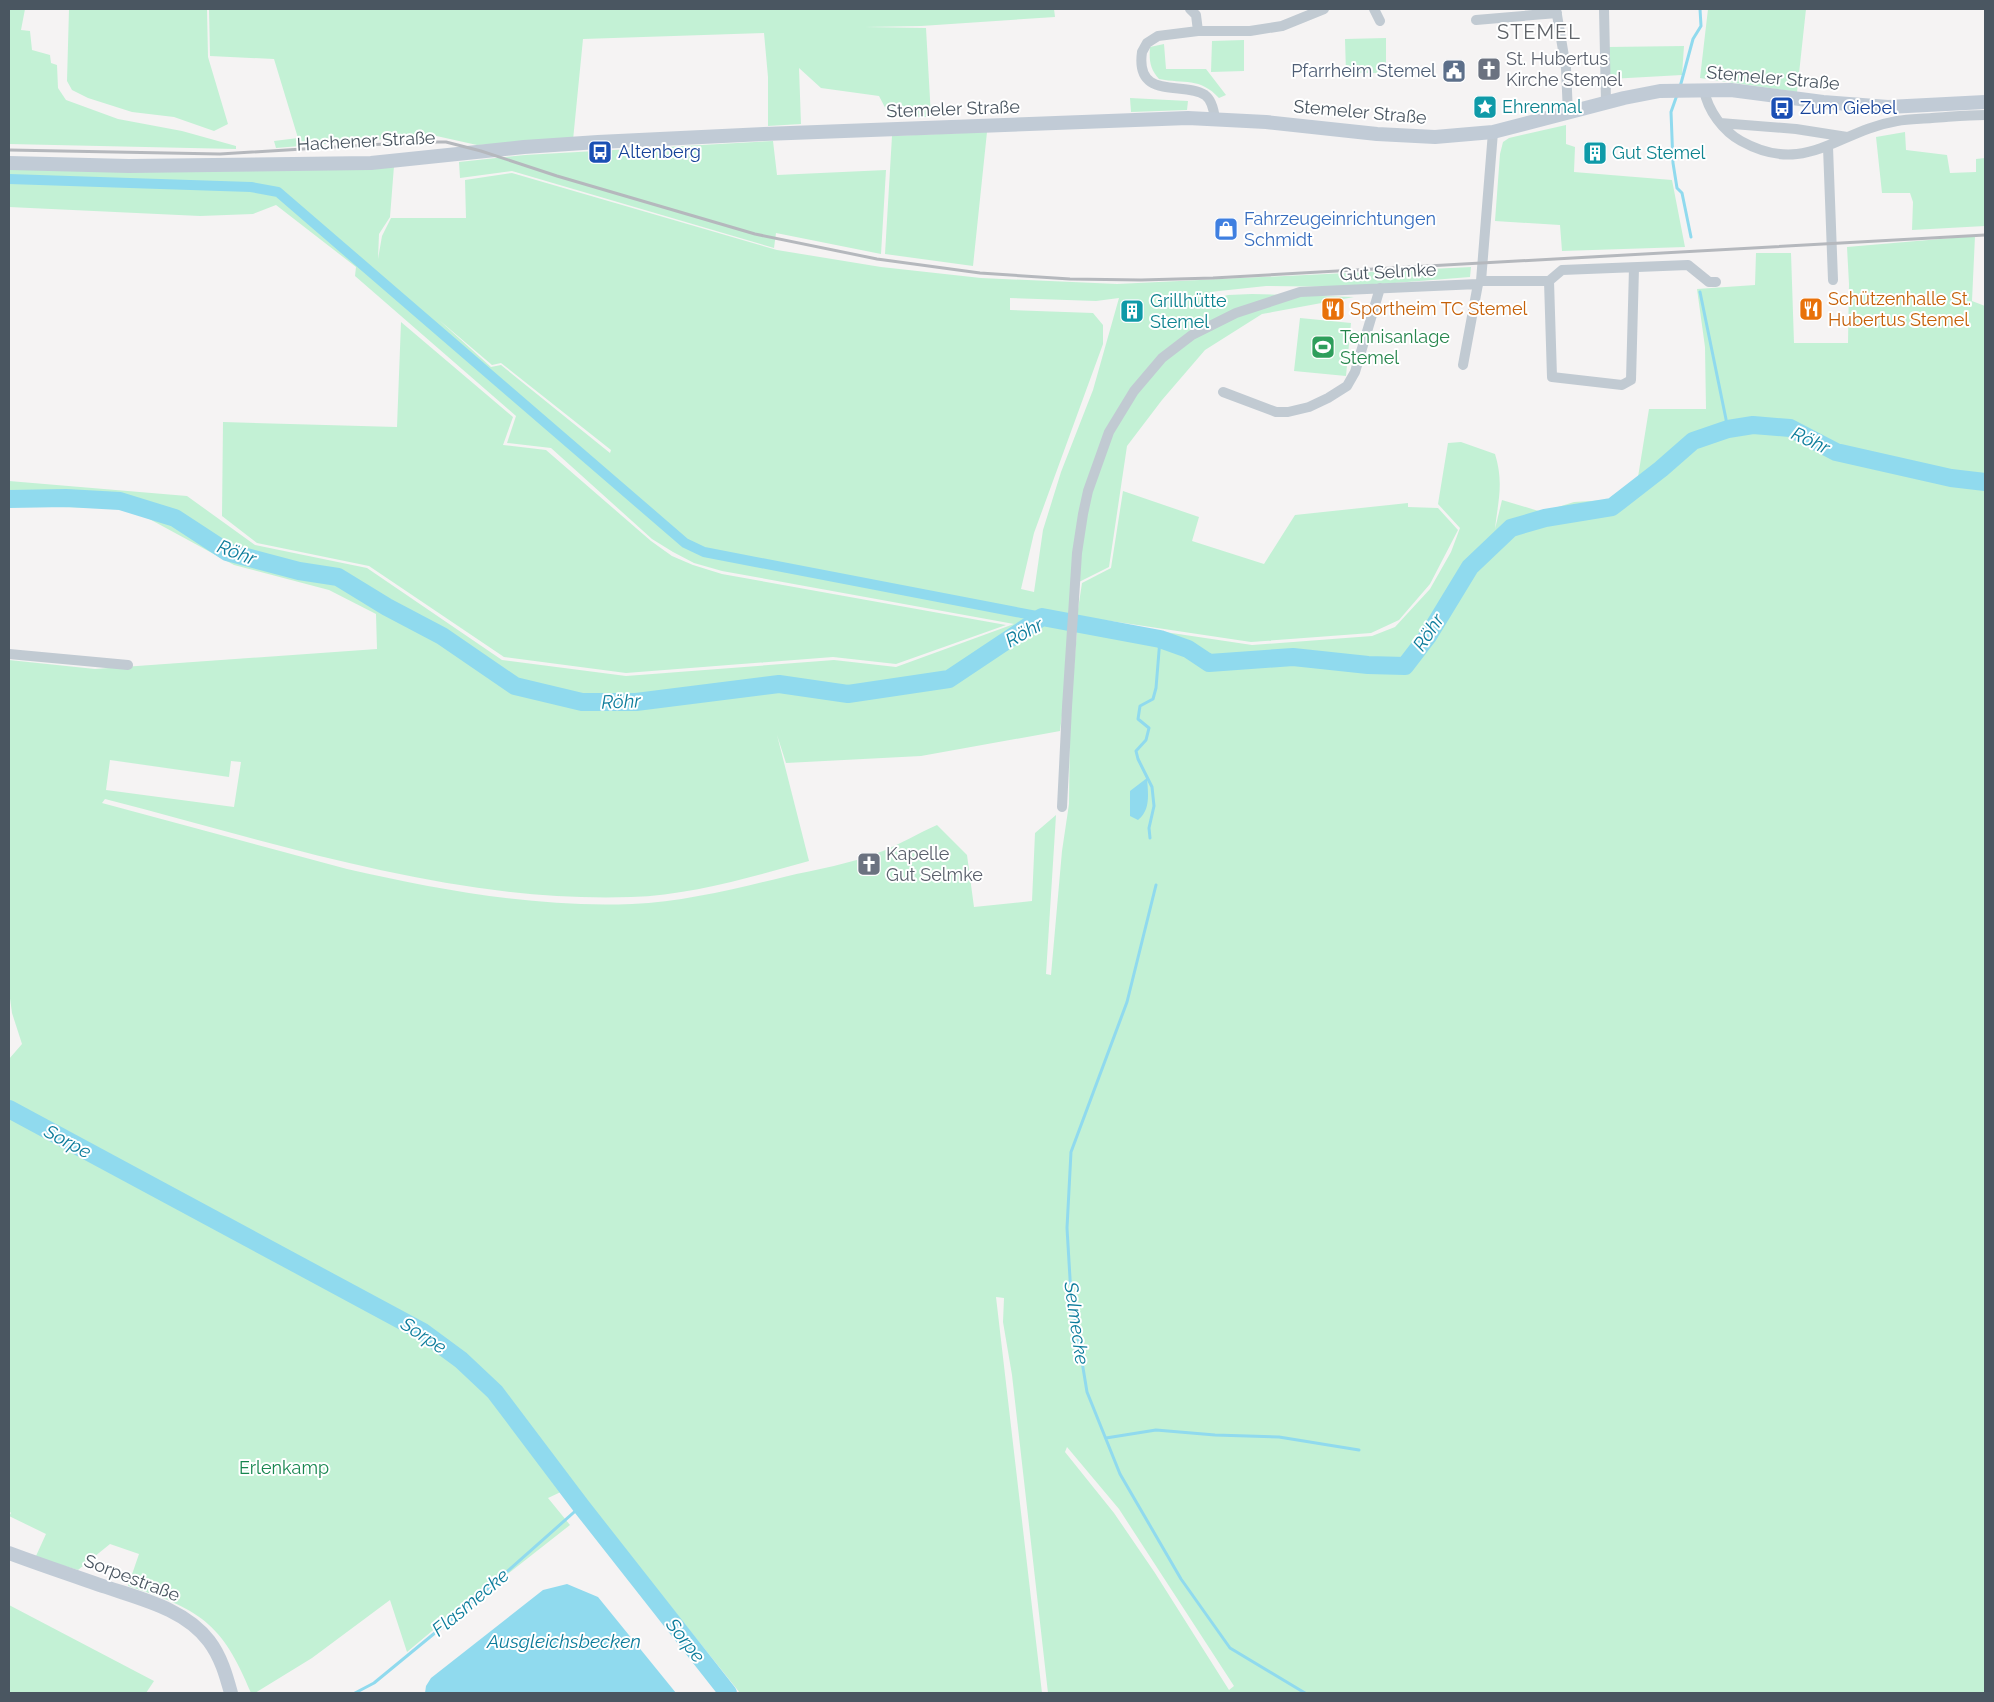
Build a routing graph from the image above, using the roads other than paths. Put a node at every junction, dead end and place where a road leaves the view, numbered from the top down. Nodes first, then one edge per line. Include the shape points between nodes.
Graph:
1 (1190, 9) edge
2 (1324, 9) edge
3 (1374, 9) edge
4 (1604, 9) edge
5 (1556, 11) edge
6 (1476, 20) dead end
7 (1380, 21) dead end
8 (1198, 31) junction
9 (1704, 90) junction
10 (1606, 102) junction
11 (1985, 102) edge
12 (1568, 114) junction
13 (1985, 115) edge
14 (1215, 119) junction
15 (1720, 123) junction
16 (1493, 132) junction
17 (725, 136) joint
18 (1848, 137) junction
19 (1828, 147) junction
20 (9, 162) edge
21 (1634, 268) junction
22 (1833, 280) dead end
23 (1549, 281) junction
24 (1479, 282) junction
25 (1716, 282) dead end
26 (1380, 288) junction
27 (1463, 365) dead end
28 (1223, 392) dead end
29 (9, 654) edge
30 (128, 665) dead end
31 (1062, 807) dead end
32 (9, 1553) edge
33 (231, 1693) edge

1 - 8 street via 1196,16
2 - 8 street via 1282,26 1258,30
3 - 7 street
4 - 10 street
5 - 6 street
5 - 12 street via 1566,68
8 - 14 street via 1152,38 1142,52 1142,64 1153,83 1207,96
9 - 10 main road, Stemeler Straße via 1660,91
9 - 11 main road, Stemeler Straße via 1888,107
9 - 15 street via 1706,100
10 - 12 main road, Stemeler Straße
12 - 16 main road, Stemeler Straße
13 - 18 street via 1897,120
14 - 16 main road, Stemeler Straße via 1435,137
14 - 17 main road, Stemeler Straße
15 - 18 street
15 - 19 street via 1726,131 1754,148 1777,155 1789,156
16 - 24 street
17 - 20 main road, Hachener Straße via 524,147 371,163 129,166
18 - 19 street
19 - 22 street
21 - 23 street via 1562,270
21 - 23 street via 1631,380 1622,385 1552,377
21 - 25 street via 1688,266 1709,282
23 - 24 street, Gut Selmke
24 - 26 street, Gut Selmke
24 - 27 street
26 - 28 street via 1355,372 1347,386 1309,407 1288,412 1276,412
26 - 31 street, Gut Selmke via 1300,292 1236,313 1192,335 1162,358 1122,408 1109,432 1086,498 1077,553
29 - 30 street
32 - 33 main road, Sorpestraße via 157,1605 187,1621 216,1652 226,1672

